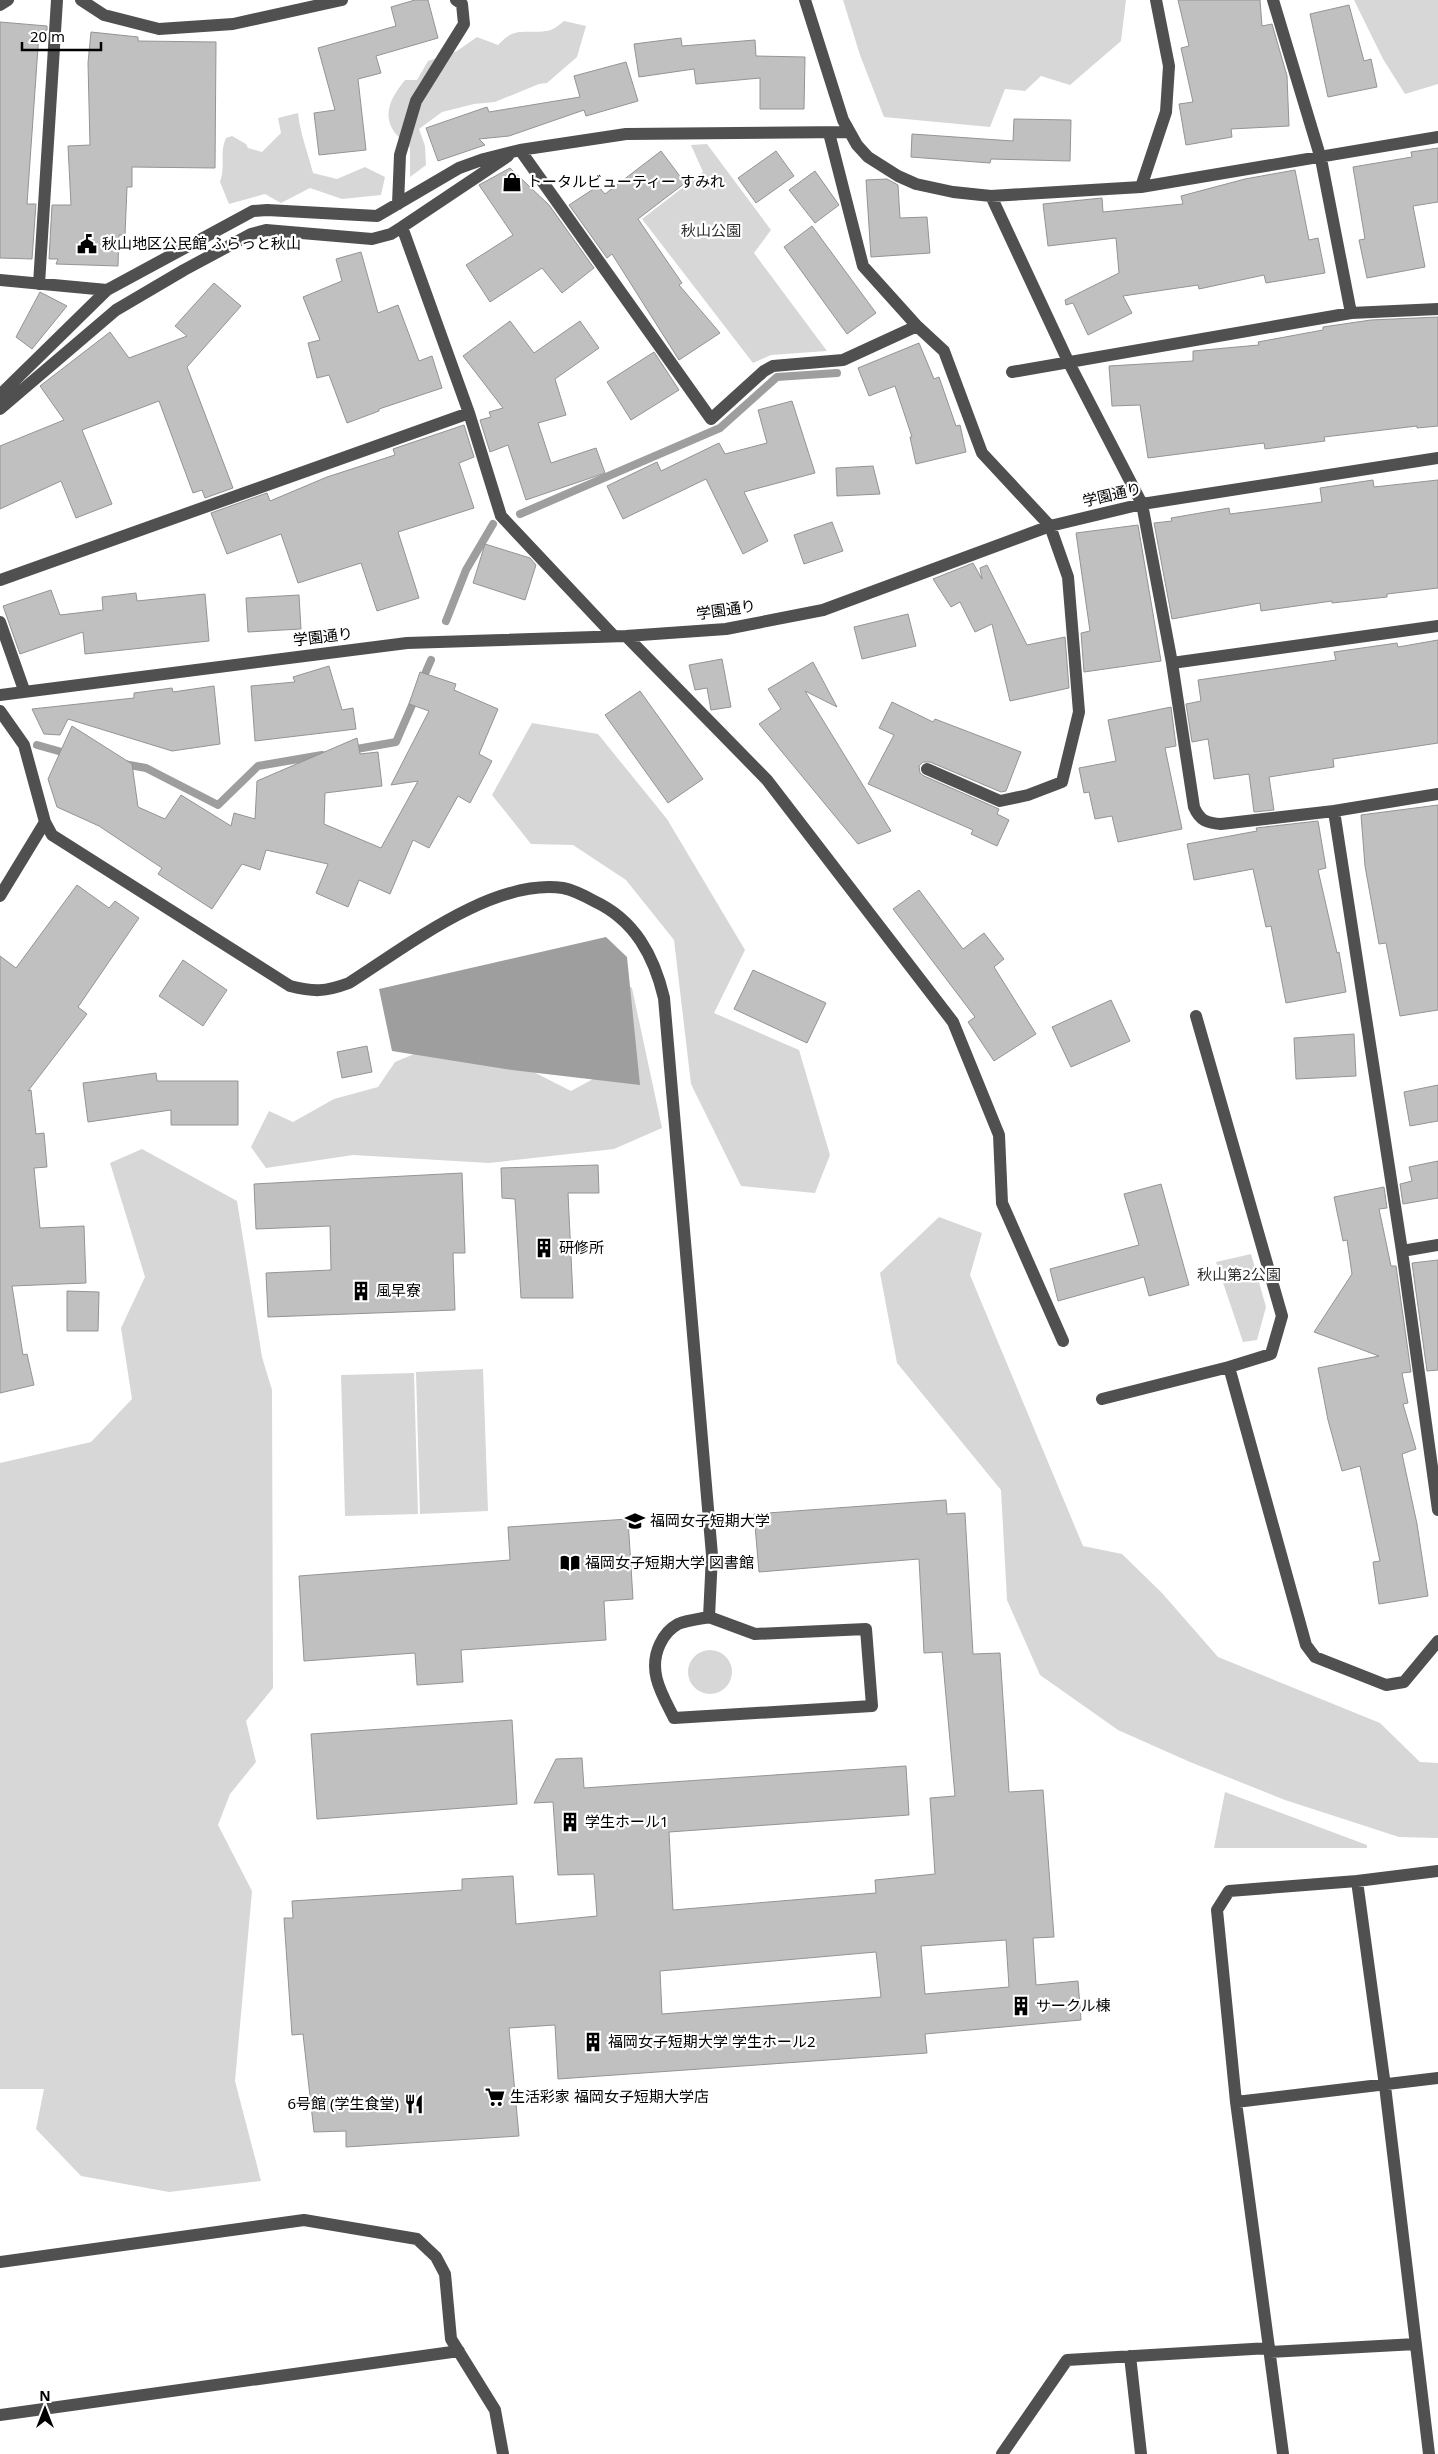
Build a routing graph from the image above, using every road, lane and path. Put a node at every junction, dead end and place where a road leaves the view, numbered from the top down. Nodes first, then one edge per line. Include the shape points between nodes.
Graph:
1 (8, 0) edge
2 (57, 0) edge
3 (81, 0) edge
4 (342, 0) edge
5 (456, 0) edge
6 (805, 0) edge
7 (1156, 0) edge
8 (1272, 0) edge
9 (0, 5) edge
10 (849, 132) junction
11 (829, 133) junction
12 (1438, 138) edge
13 (516, 151) junction
14 (1321, 159) junction
15 (1141, 188) junction
16 (991, 196) junction
17 (398, 204) junction
18 (402, 227) junction
19 (0, 280) edge
20 (39, 284) junction
21 (107, 290) junction
22 (1438, 309) edge
23 (1351, 312) junction
24 (917, 326) junction
25 (1068, 361) junction
26 (1012, 372) dead end
27 (0, 395) edge
28 (0, 409) edge
29 (469, 413) junction
30 (1438, 458) edge
31 (1142, 504) junction
32 (1050, 526) junction
33 (0, 580) edge
34 (0, 622) edge
35 (1438, 626) edge
36 (620, 636) junction
37 (1172, 663) junction
38 (24, 690) junction
39 (0, 694) edge
40 (0, 711) edge
41 (927, 769) dead end
42 (1438, 794) edge
43 (1334, 812) junction
44 (45, 822) junction
45 (0, 896) edge
46 (1196, 1016) dead end
47 (1438, 1245) edge
48 (1402, 1250) junction
49 (1063, 1341) dead end
50 (1228, 1367) junction
51 (1102, 1399) dead end
52 (1438, 1510) edge
53 (709, 1617) junction
54 (1438, 1641) edge
55 (1438, 1871) edge
56 (1357, 1881) junction
57 (1438, 2078) edge
58 (1385, 2086) junction
59 (1236, 2102) junction
60 (0, 2262) edge
61 (1416, 2344) junction
62 (1269, 2350) junction
63 (459, 2351) junction
64 (1130, 2356) junction
65 (0, 2415) edge
66 (503, 2454) edge
67 (1002, 2454) edge
68 (1141, 2454) edge
69 (1283, 2454) edge
70 (1429, 2454) edge

1 - 9 street
2 - 20 street
3 - 4 street via 104,15 159,29 232,24
5 - 17 street via 462,4 464,24 416,101 400,155
6 - 10 street
7 - 15 street via 1169,66 1166,112
8 - 14 street
10 - 11 street
10 - 16 street via 868,157 898,176 916,184 953,192
11 - 13 street via 626,134
11 - 24 street via 863,266
12 - 14 street
13 - 17 street via 459,168
13 - 18 street
13 - 24 street via 711,419 764,371 774,366 843,360
14 - 15 street
14 - 23 street
15 - 16 street
16 - 25 street
17 - 21 street via 377,216 253,211
18 - 28 street via 372,239 259,230 116,310
18 - 29 street
19 - 20 street
20 - 21 street
21 - 27 street
22 - 23 street
23 - 25 street
24 - 32 street via 944,351 982,453
25 - 26 street
25 - 31 street
29 - 33 street
29 - 36 street via 501,516
30 - 31 street, 学園通り
31 - 32 street, 学園通り
31 - 37 street
32 - 36 street, 学園通り via 823,610 726,629
32 - 41 street via 1068,577 1079,712 1062,782 1000,801
34 - 38 street
35 - 37 street
36 - 38 street, 学園通り via 407,643
36 - 49 street via 767,780 953,1022 999,1135 1002,1203
37 - 43 street via 1194,807 1203,821 1221,824
38 - 39 street, 学園通り
40 - 44 street via 24,745
42 - 43 street
43 - 48 street
44 - 45 street
44 - 53 street via 52,835 290,986 313,992 349,983 464,911 514,891 564,888 608,908 629,924 658,973 664,998 712,1555
46 - 50 street via 1282,1316 1272,1354
47 - 48 street
48 - 52 street
50 - 51 street
50 - 54 street via 1309,1652 1386,1685 1404,1682
53 - 53 street via 755,1634 866,1629 872,1706 674,1718 655,1676 658,1647 668,1630
55 - 56 street
56 - 58 street
56 - 59 street via 1229,1892 1217,1910
57 - 58 street
58 - 59 street
58 - 61 street
59 - 62 street
60 - 63 street via 304,2220 417,2239 436,2257 445,2274 451,2339
61 - 62 street
61 - 70 street
62 - 64 street
62 - 69 street
63 - 65 street
63 - 66 street via 495,2410
64 - 67 street via 1067,2360
64 - 68 street

